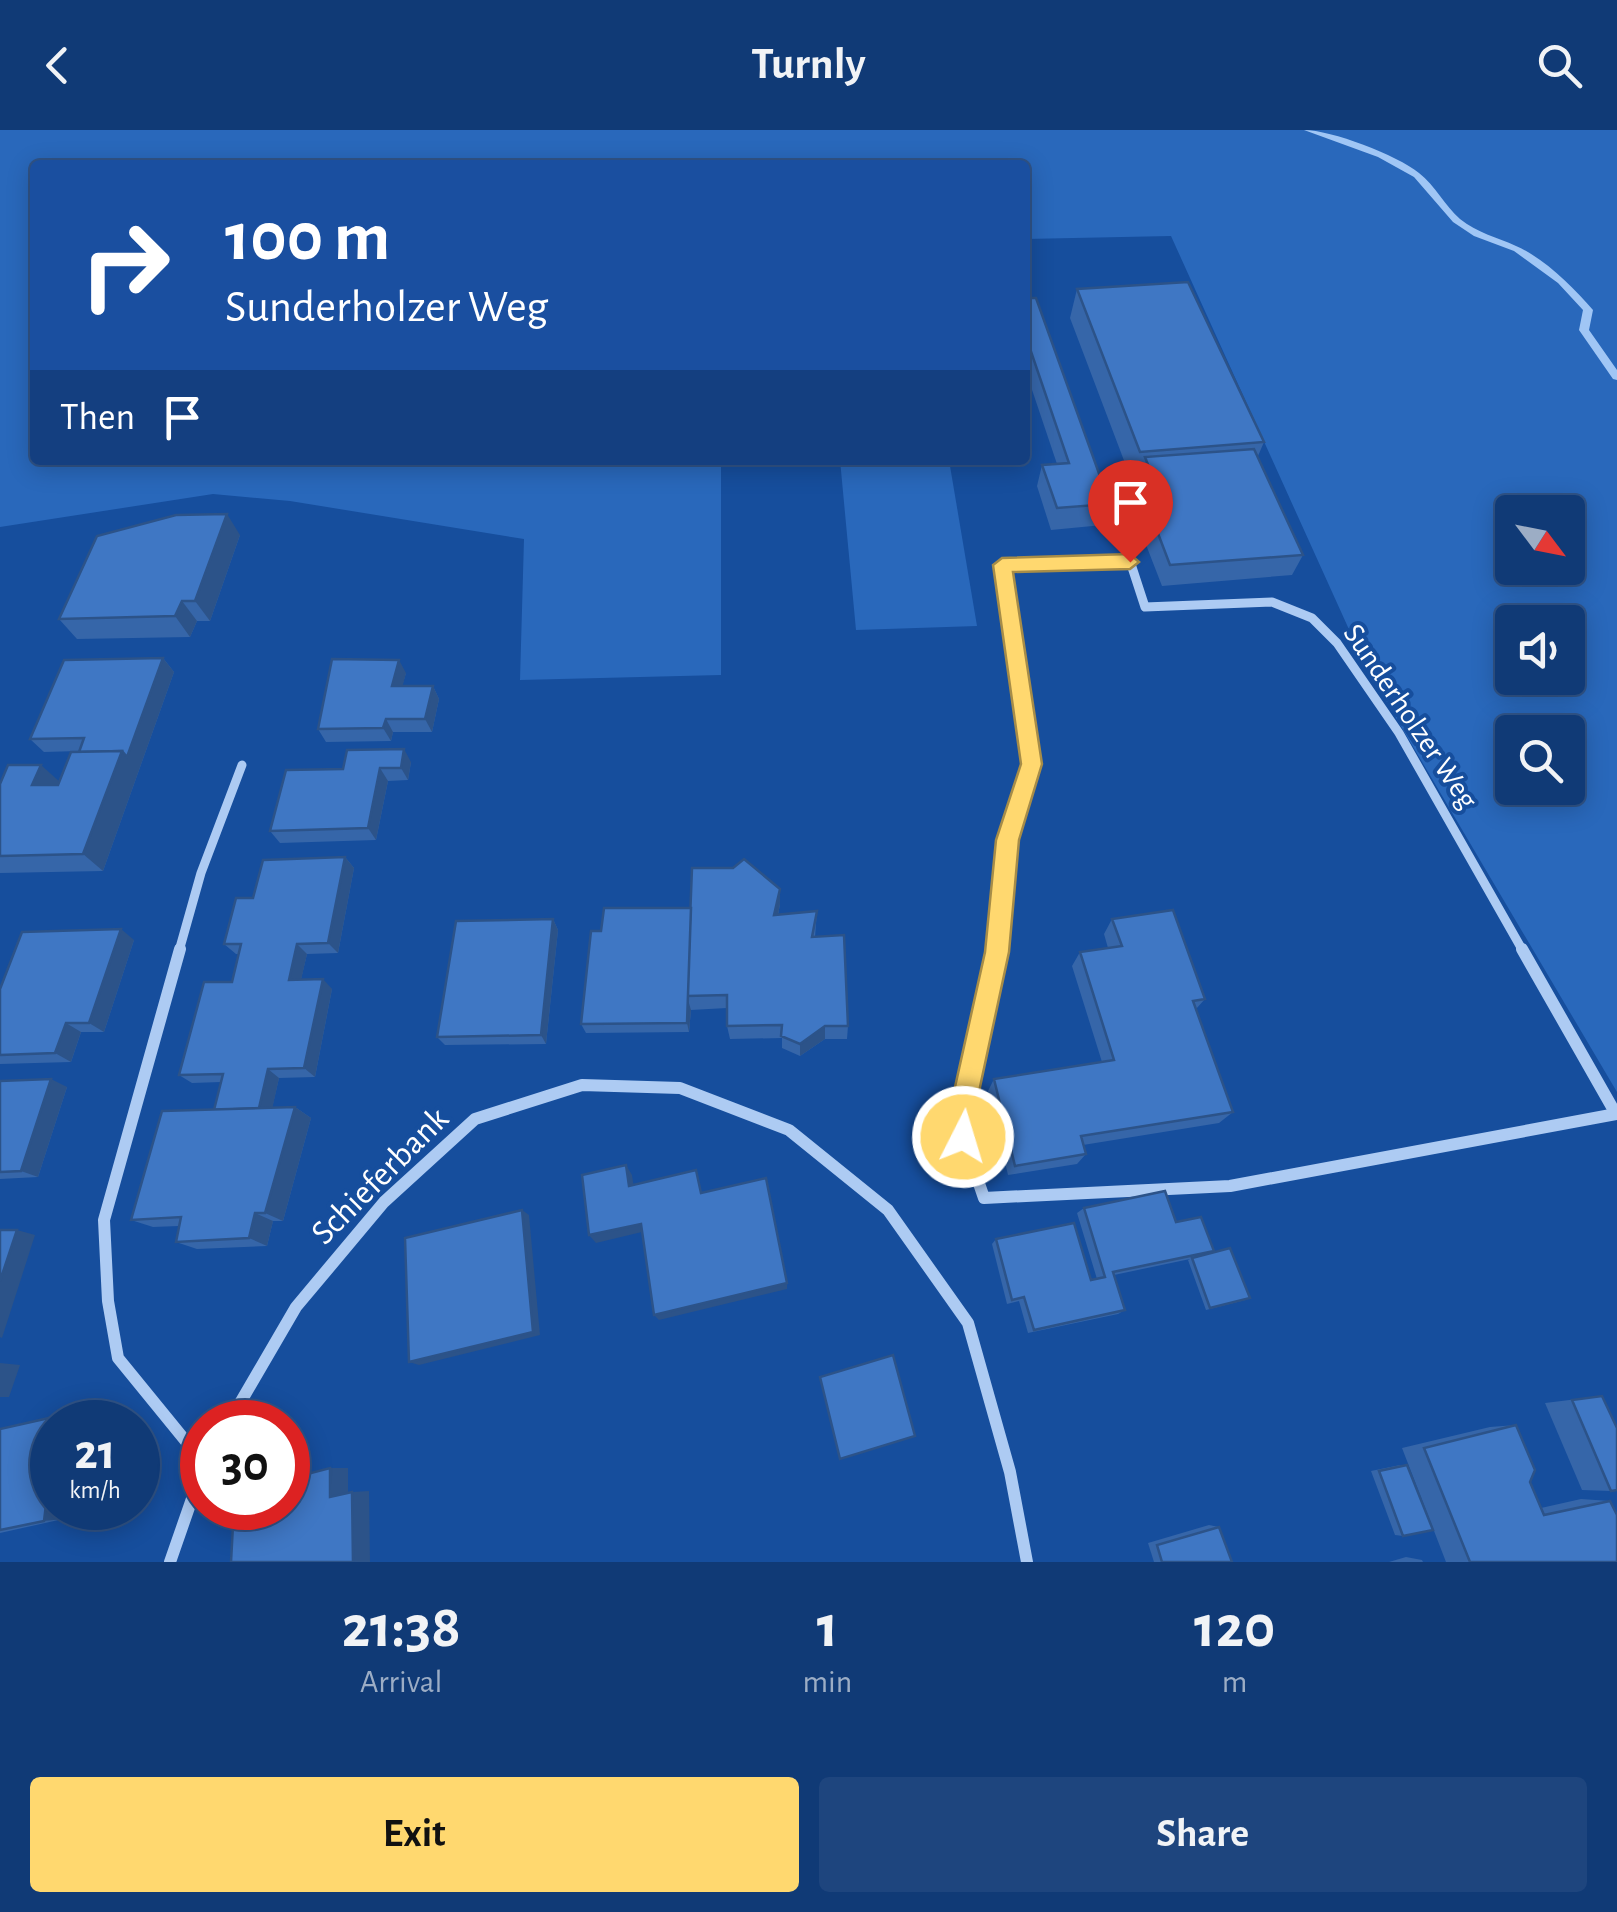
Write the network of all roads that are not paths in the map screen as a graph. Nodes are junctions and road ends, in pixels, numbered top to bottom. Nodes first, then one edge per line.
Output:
1 (242, 765) dead end
2 (1617, 1115) edge
3 (242, 1400) edge
4 (180, 1433) edge
5 (181, 1530) edge
6 (170, 1562) edge
7 (1027, 1562) edge

1 - 4 street
2 - 2 street, Sunderholzer Weg
3 - 7 street, Schieferbank
5 - 6 street

